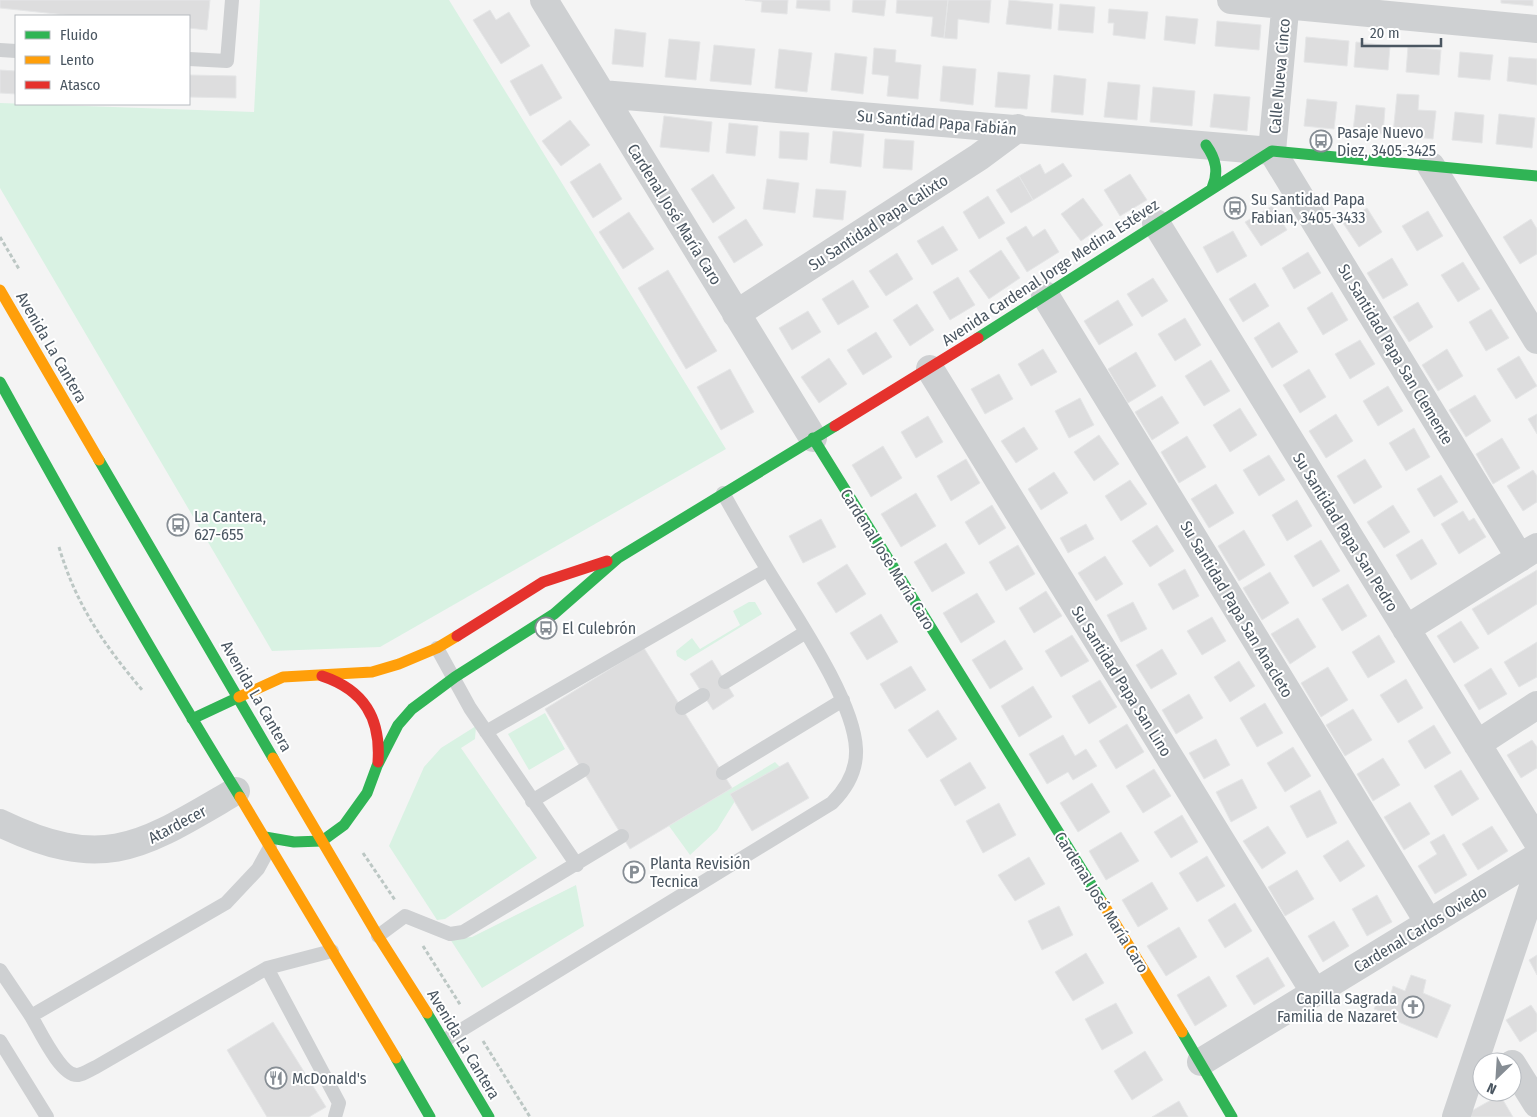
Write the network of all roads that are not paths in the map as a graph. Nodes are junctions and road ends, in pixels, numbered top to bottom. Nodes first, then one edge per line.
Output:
1 (232, 0) edge
2 (544, 0) edge
3 (1231, 0) edge
4 (1286, 3) edge
5 (1423, 9) edge
6 (1537, 29) edge
7 (0, 50) edge
8 (15, 51) edge
9 (190, 59) edge
10 (602, 94) junction
11 (1018, 128) junction
12 (1206, 146) junction
13 (1272, 151) junction
14 (1431, 166) junction
15 (1537, 176) edge
16 (1212, 188) junction
17 (1156, 223) junction
18 (0, 290) edge
19 (1045, 295) junction
20 (736, 314) junction
21 (1537, 340) edge
22 (930, 369) junction
23 (0, 382) edge
24 (813, 438) junction
25 (723, 493) junction
26 (1528, 552) edge
27 (618, 558) junction
28 (767, 570) junction
29 (1406, 629) junction
30 (806, 632) junction
31 (437, 648) junction
32 (314, 674) junction
33 (454, 677) junction
34 (725, 682) dead end
35 (703, 695) dead end
36 (239, 697) junction
37 (843, 700) junction
38 (1537, 705) edge
39 (682, 708) dead end
40 (192, 720) junction
41 (486, 732) junction
42 (1477, 744) junction
43 (377, 766) junction
44 (582, 770) dead end
45 (723, 773) dead end
46 (236, 791) junction
47 (532, 801) junction
48 (0, 823) edge
49 (622, 836) dead end
50 (322, 841) junction
51 (268, 842) junction
52 (1537, 842) edge
53 (1537, 858) edge
54 (577, 865) junction
55 (1537, 875) edge
56 (1429, 923) junction
57 (378, 936) junction
58 (332, 951) junction
59 (267, 968) junction
60 (0, 970) edge
61 (1314, 993) junction
62 (31, 1016) junction
63 (1488, 1024) junction
64 (445, 1040) junction
65 (0, 1042) edge
66 (1505, 1052) edge
67 (1201, 1062) junction
68 (1522, 1080) edge
69 (1537, 1104) edge
70 (47, 1117) edge
71 (335, 1117) edge
72 (430, 1117) edge
73 (489, 1117) edge
74 (1232, 1117) edge
75 (1456, 1117) edge

1 - 9 lane
2 - 10 street, Cardenal José María Caro
3 - 4 street
4 - 5 street
4 - 13 street, Calle Nueva Cinco
5 - 6 street
7 - 8 lane
10 - 11 street, Su Santidad Papa Fabián
10 - 20 street, Cardenal José María Caro
11 - 12 street, Su Santidad Papa Fabián
11 - 20 street, Su Santidad Papa Calixto
12 - 13 street, Su Santidad Papa Fabián
12 - 16 main road
13 - 14 main road
13 - 16 main road, Avenida Cardenal Jorge Medina Estévez
13 - 26 street, Su Santidad Papa San Clemente
14 - 15 main road
14 - 21 street
16 - 17 main road, Avenida Cardenal Jorge Medina Estévez
17 - 19 main road, Avenida Cardenal Jorge Medina Estévez
17 - 29 street, Su Santidad Papa San Pedro
18 - 36 main road, Avenida La Cantera
19 - 22 main road, Avenida Cardenal Jorge Medina Estévez
19 - 56 street, Su Santidad Papa San Anacleto
20 - 24 street, Cardenal José María Caro
22 - 24 main road, Avenida Cardenal Jorge Medina Estévez
22 - 61 street, Su Santidad Papa San Lino
23 - 40 main road
24 - 25 main road, Avenida Cardenal Jorge Medina Estévez
24 - 67 main road, Cardenal José María Caro
25 - 27 main road, Avenida Cardenal Jorge Medina Estévez
25 - 28 lane
26 - 29 street
27 - 31 main road, Avenida Cardenal Jorge Medina Estévez
27 - 33 main road, Avenida Cardenal Jorge Medina Estévez
28 - 30 lane
28 - 41 lane
29 - 42 street, Su Santidad Papa San Pedro
30 - 34 lane
30 - 37 lane
31 - 32 main road, Avenida Cardenal Jorge Medina Estévez
31 - 33 lane
32 - 36 main road, Avenida Cardenal Jorge Medina Estévez
32 - 43 main road
33 - 41 lane
33 - 43 main road, Avenida Cardenal Jorge Medina Estévez
35 - 39 lane
36 - 40 main road, Avenida Cardenal Jorge Medina Estévez
36 - 50 main road, Avenida La Cantera
37 - 45 lane
37 - 64 lane
38 - 42 street
40 - 46 main road
41 - 47 lane
42 - 52 street, Su Santidad Papa San Pedro
43 - 50 main road, Avenida Cardenal Jorge Medina Estévez
44 - 47 lane
46 - 48 street, Atardecer
46 - 51 main road
47 - 54 lane
49 - 54 lane
50 - 51 main road
50 - 57 main road, Avenida La Cantera
51 - 58 main road
51 - 62 lane
53 - 56 street, Cardenal Carlos Oviedo
54 - 57 lane
55 - 63 street
56 - 61 street, Cardenal Carlos Oviedo
57 - 64 main road, Avenida La Cantera
58 - 59 lane
58 - 72 main road
59 - 62 lane
59 - 71 lane
60 - 62 lane
61 - 67 street, Cardenal Carlos Oviedo
63 - 66 street
63 - 75 street
64 - 73 main road, Avenida La Cantera
65 - 70 lane
67 - 74 main road, Cardenal José María Caro
68 - 69 street

